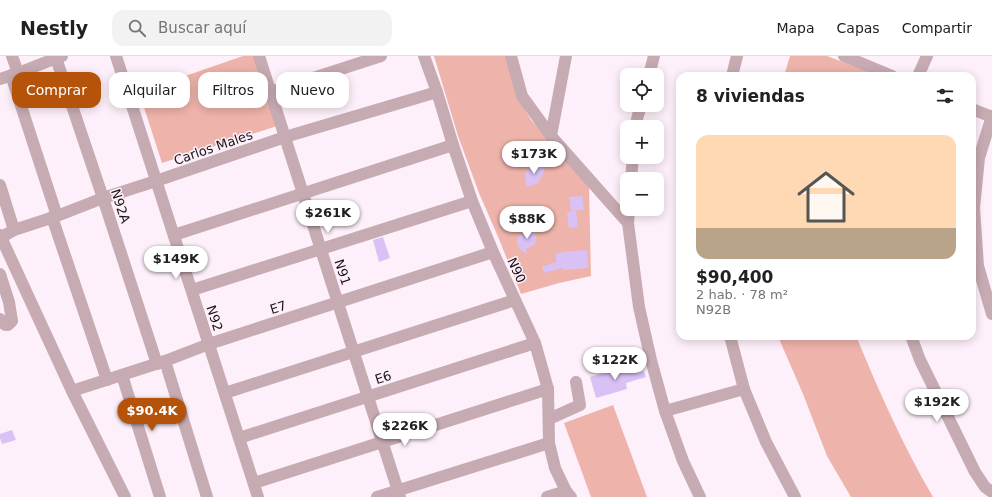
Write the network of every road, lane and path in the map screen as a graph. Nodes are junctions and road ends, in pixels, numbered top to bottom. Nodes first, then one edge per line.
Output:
1 (12, 56) edge
2 (116, 56) edge
3 (259, 56) edge
4 (381, 56) edge
5 (424, 56) edge
6 (512, 56) edge
7 (566, 56) edge
8 (654, 56) edge
9 (737, 56) edge
10 (844, 56) edge
11 (927, 56) edge
12 (58, 57) edge
13 (651, 68) edge
14 (733, 72) edge
15 (882, 72) edge
16 (920, 72) edge
17 (10, 76) edge
18 (270, 92) junction
19 (437, 92) junction
20 (976, 111) edge
21 (992, 117) edge
22 (551, 136) junction
23 (284, 137) junction
24 (453, 145) junction
25 (156, 181) junction
26 (0, 185) edge
27 (976, 188) edge
28 (303, 193) junction
29 (103, 198) junction
30 (472, 201) junction
31 (628, 216) edge
32 (55, 217) junction
33 (628, 223) junction
34 (14, 230) junction
35 (174, 235) junction
36 (0, 237) edge
37 (976, 237) edge
38 (321, 249) junction
39 (493, 252) junction
40 (0, 274) edge
41 (192, 290) junction
42 (515, 300) junction
43 (338, 303) junction
44 (992, 314) edge
45 (0, 319) edge
46 (731, 340) edge
47 (912, 340) edge
48 (535, 343) junction
49 (209, 344) junction
50 (354, 352) junction
51 (161, 362) junction
52 (122, 375) junction
53 (107, 380) junction
54 (576, 382) dead end
55 (548, 389) junction
56 (744, 389) junction
57 (72, 391) junction
58 (225, 393) junction
59 (369, 396) junction
60 (665, 411) junction
61 (549, 419) junction
62 (239, 438) junction
63 (383, 442) junction
64 (549, 443) junction
65 (254, 483) junction
66 (992, 492) edge
67 (399, 494) edge
68 (568, 494) edge
69 (125, 497) edge
70 (160, 497) edge
71 (207, 497) edge
72 (258, 497) edge
73 (377, 497) edge
74 (547, 497) edge
75 (700, 497) edge
76 (795, 497) edge

1 - 17 street
2 - 25 street, N92
3 - 18 street, N91
4 - 18 street
5 - 19 street, N90
6 - 22 street
7 - 22 street
8 - 13 street
9 - 14 street
10 - 15 street
11 - 16 street
12 - 17 street
12 - 29 street, N92A
17 - 32 street
18 - 23 street, N91
19 - 23 street, Carlos Males
19 - 24 street, N90
20 - 21 street
21 - 27 street
22 - 33 street
23 - 25 street, Carlos Males
23 - 28 street, N91
24 - 28 street
24 - 30 street, N90
25 - 29 street, Carlos Males
25 - 35 street, N92
26 - 34 street
28 - 35 street
28 - 38 street, N91
29 - 32 street, Carlos Males
29 - 51 street, N92A
30 - 38 street
30 - 39 street, N90
31 - 33 street
32 - 34 street, Carlos Males
32 - 53 street
33 - 60 street
34 - 36 street, Carlos Males
35 - 41 street, N92
36 - 57 street
37 - 44 street
38 - 41 street
38 - 43 street, N91
39 - 42 street, N90
39 - 43 street, E7
40 - 45 street
41 - 49 street, N92
42 - 48 street, N90
42 - 50 street
43 - 49 street, E7
43 - 50 street, N91
46 - 56 street
47 - 66 street
48 - 55 street, N90
48 - 59 street, E6
49 - 51 street, E7
49 - 58 street, N92
50 - 58 street
50 - 59 street, N91
51 - 52 street, E7
51 - 71 street, N92A
52 - 53 street, E7
52 - 70 street
53 - 57 street, E7
54 - 61 street
55 - 61 street, N90
55 - 63 street
56 - 60 street
56 - 76 street
57 - 69 street
58 - 62 street, N92
59 - 62 street, E6
59 - 63 street, N91
60 - 75 street
61 - 64 street, N90
62 - 65 street, N92
63 - 65 street
63 - 67 street, N91
64 - 67 street
64 - 68 street, N90
65 - 72 street, N92
67 - 73 street
68 - 74 street

